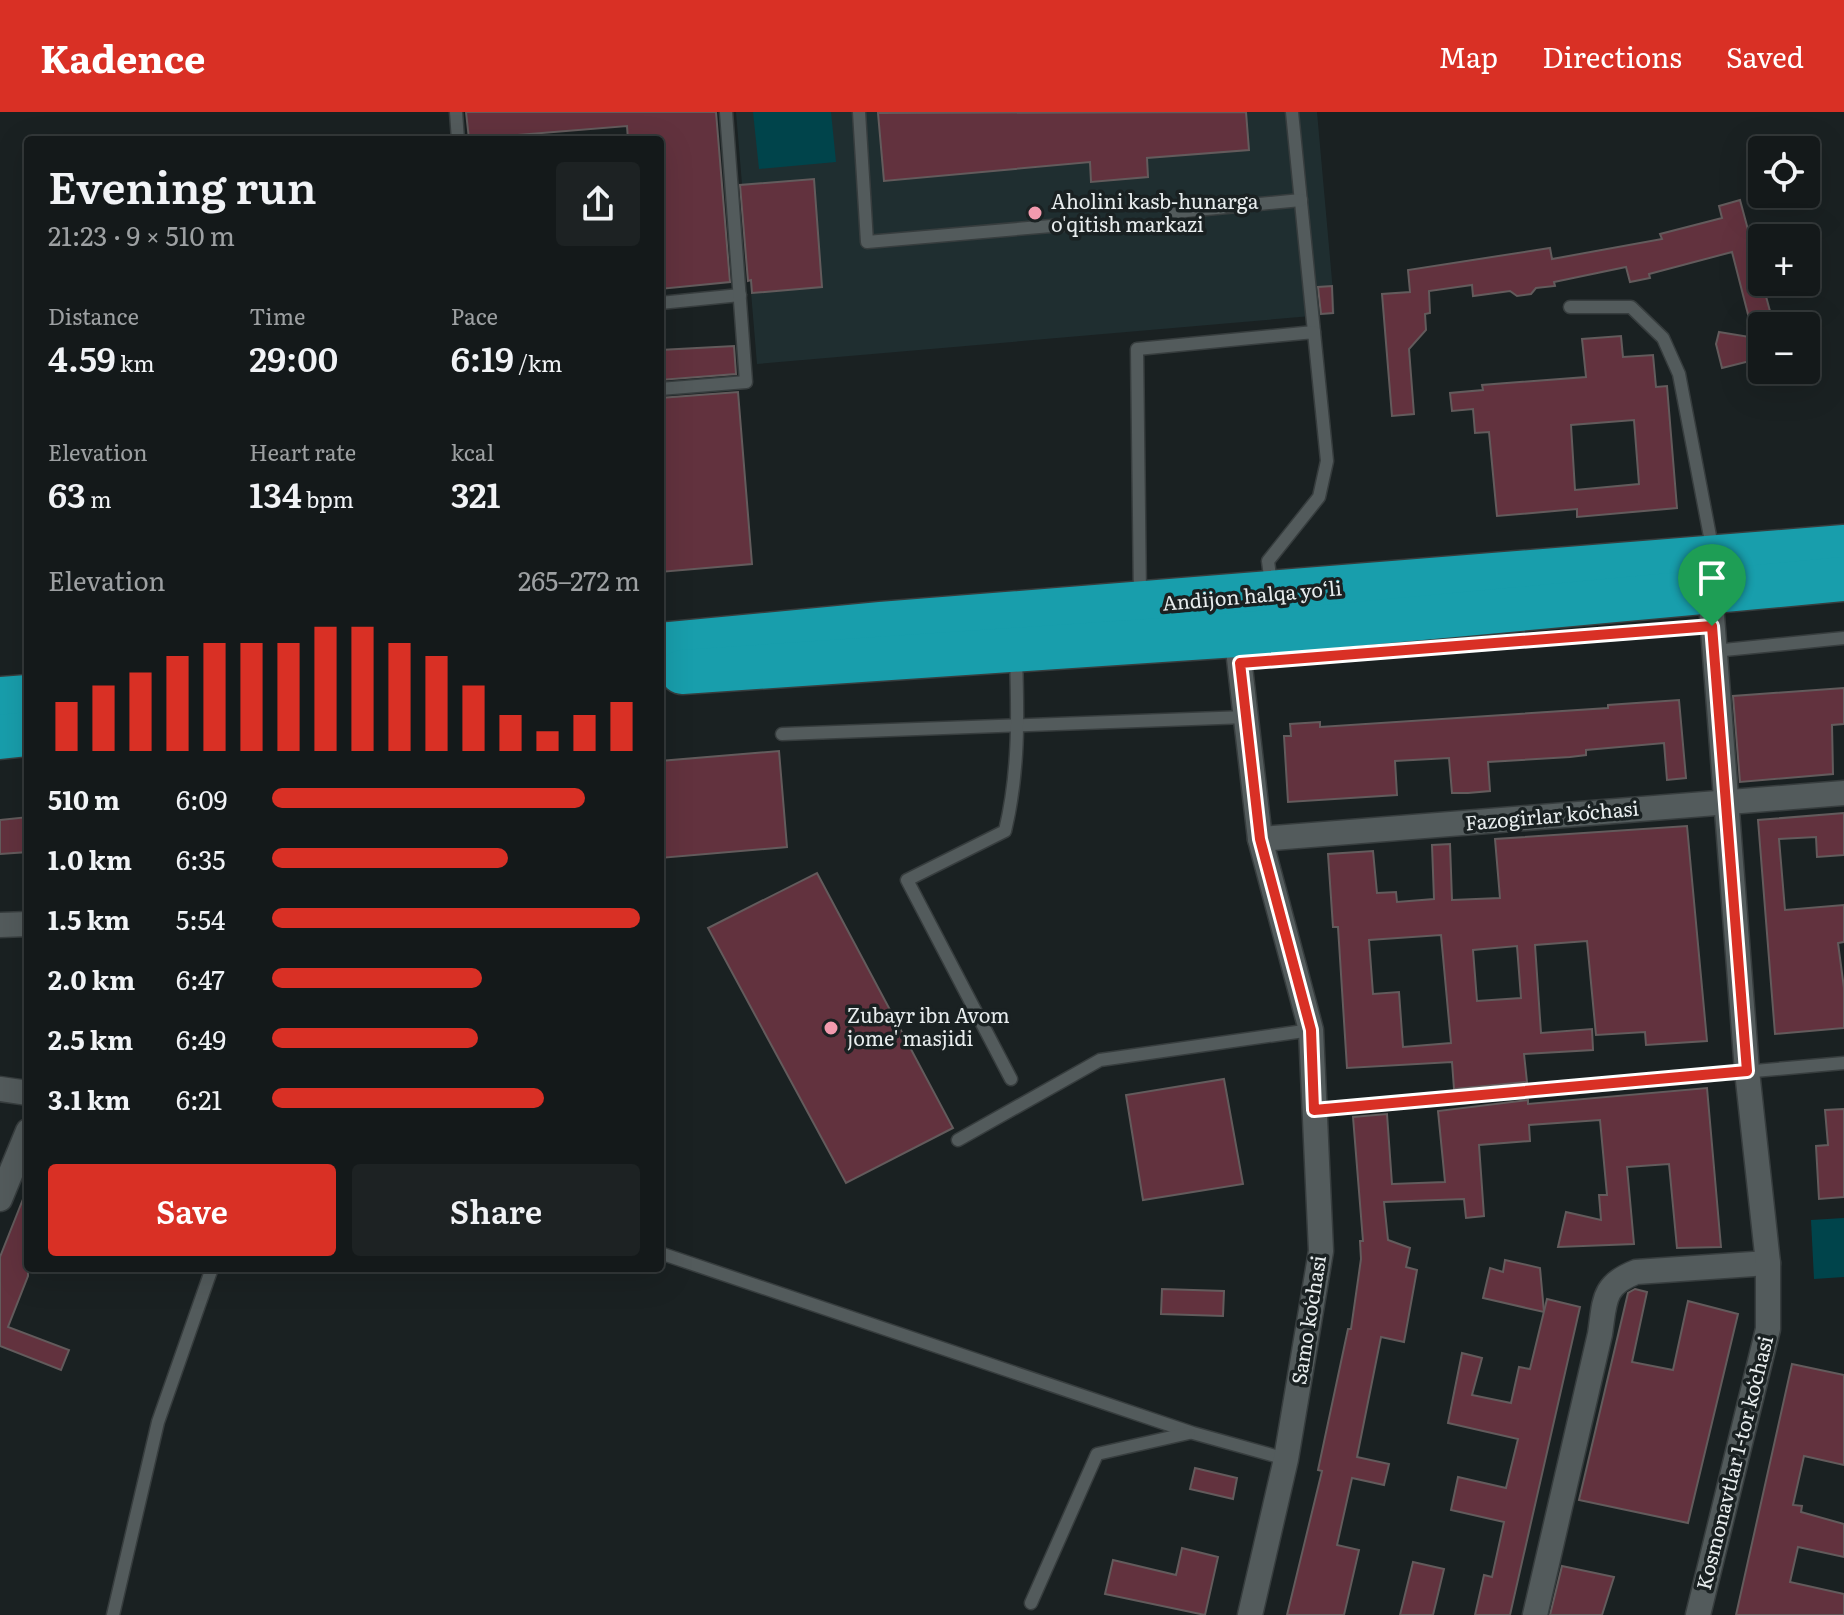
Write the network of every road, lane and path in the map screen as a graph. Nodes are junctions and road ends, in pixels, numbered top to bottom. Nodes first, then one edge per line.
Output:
1 (456, 112) edge
2 (726, 112) edge
3 (859, 112) edge
4 (1292, 112) edge
5 (458, 136) edge
6 (1301, 200) junction
7 (1175, 212) dead end
8 (1063, 225) dead end
9 (740, 295) junction
10 (664, 303) edge
11 (1570, 307) dead end
12 (1314, 332) junction
13 (664, 389) edge
14 (1844, 547) edge
15 (1844, 579) edge
16 (1712, 592) junction
17 (1140, 605) junction
18 (1245, 622) junction
19 (1844, 638) edge
20 (664, 645) edge
21 (1016, 650) junction
22 (1714, 651) junction
23 (664, 674) edge
24 (24, 697) edge
25 (0, 699) edge
26 (1246, 717) junction
27 (1019, 726) junction
28 (24, 734) edge
29 (782, 734) dead end
30 (0, 737) edge
31 (1844, 793) edge
32 (1724, 802) junction
33 (1260, 839) junction
34 (24, 924) edge
35 (0, 925) edge
36 (1311, 1030) junction
37 (1844, 1063) edge
38 (1747, 1071) junction
39 (1011, 1079) dead end
40 (0, 1089) edge
41 (24, 1092) edge
42 (1314, 1110) junction
43 (958, 1140) dead end
44 (24, 1141) edge
45 (0, 1199) edge
46 (664, 1254) edge
47 (1768, 1263) junction
48 (211, 1272) edge
49 (1193, 1433) junction
50 (1286, 1459) junction
51 (1031, 1603) dead end
52 (113, 1615) edge
53 (1250, 1615) edge
54 (1535, 1615) edge
55 (1698, 1615) edge

1 - 5 lane
2 - 9 lane
3 - 8 lane
4 - 6 lane
6 - 7 lane
6 - 12 lane
9 - 10 lane
9 - 13 lane
11 - 16 lane
12 - 17 lane
12 - 18 lane
14 - 16 highway, Andijon halqa yo‘li
15 - 16 highway, Andijon halqa yo‘li
16 - 18 highway, Andijon halqa yo‘li
16 - 18 lane
16 - 22 street, Kosmonavtlar 1-tor koʻchasi
17 - 18 highway, Andijon halqa yo‘li
17 - 20 highway, Andijon halqa yo‘li
18 - 21 highway, Andijon halqa yo‘li
18 - 26 street, Samo koʻchasi
19 - 22 lane
21 - 23 highway, Andijon halqa yo‘li
21 - 27 lane
22 - 32 street, Kosmonavtlar 1-tor koʻchasi
24 - 25 highway
26 - 27 lane
26 - 33 street, Samo koʻchasi
27 - 29 lane
27 - 39 lane
28 - 30 highway
31 - 32 street, Fazogirlar koʻchasi
32 - 33 street, Fazogirlar koʻchasi
32 - 38 street, Kosmonavtlar 1-tor koʻchasi
33 - 36 street, Samo koʻchasi
34 - 35 street
36 - 42 street, Samo koʻchasi
36 - 43 lane
37 - 38 lane
38 - 42 lane
38 - 47 street, Kosmonavtlar 1-tor koʻchasi
40 - 41 street
42 - 50 street, Samo koʻchasi
44 - 45 street
46 - 49 lane
47 - 54 street
47 - 55 street, Kosmonavtlar 1-tor koʻchasi
48 - 52 lane
49 - 50 lane
49 - 51 lane
50 - 53 street, Samo koʻchasi

